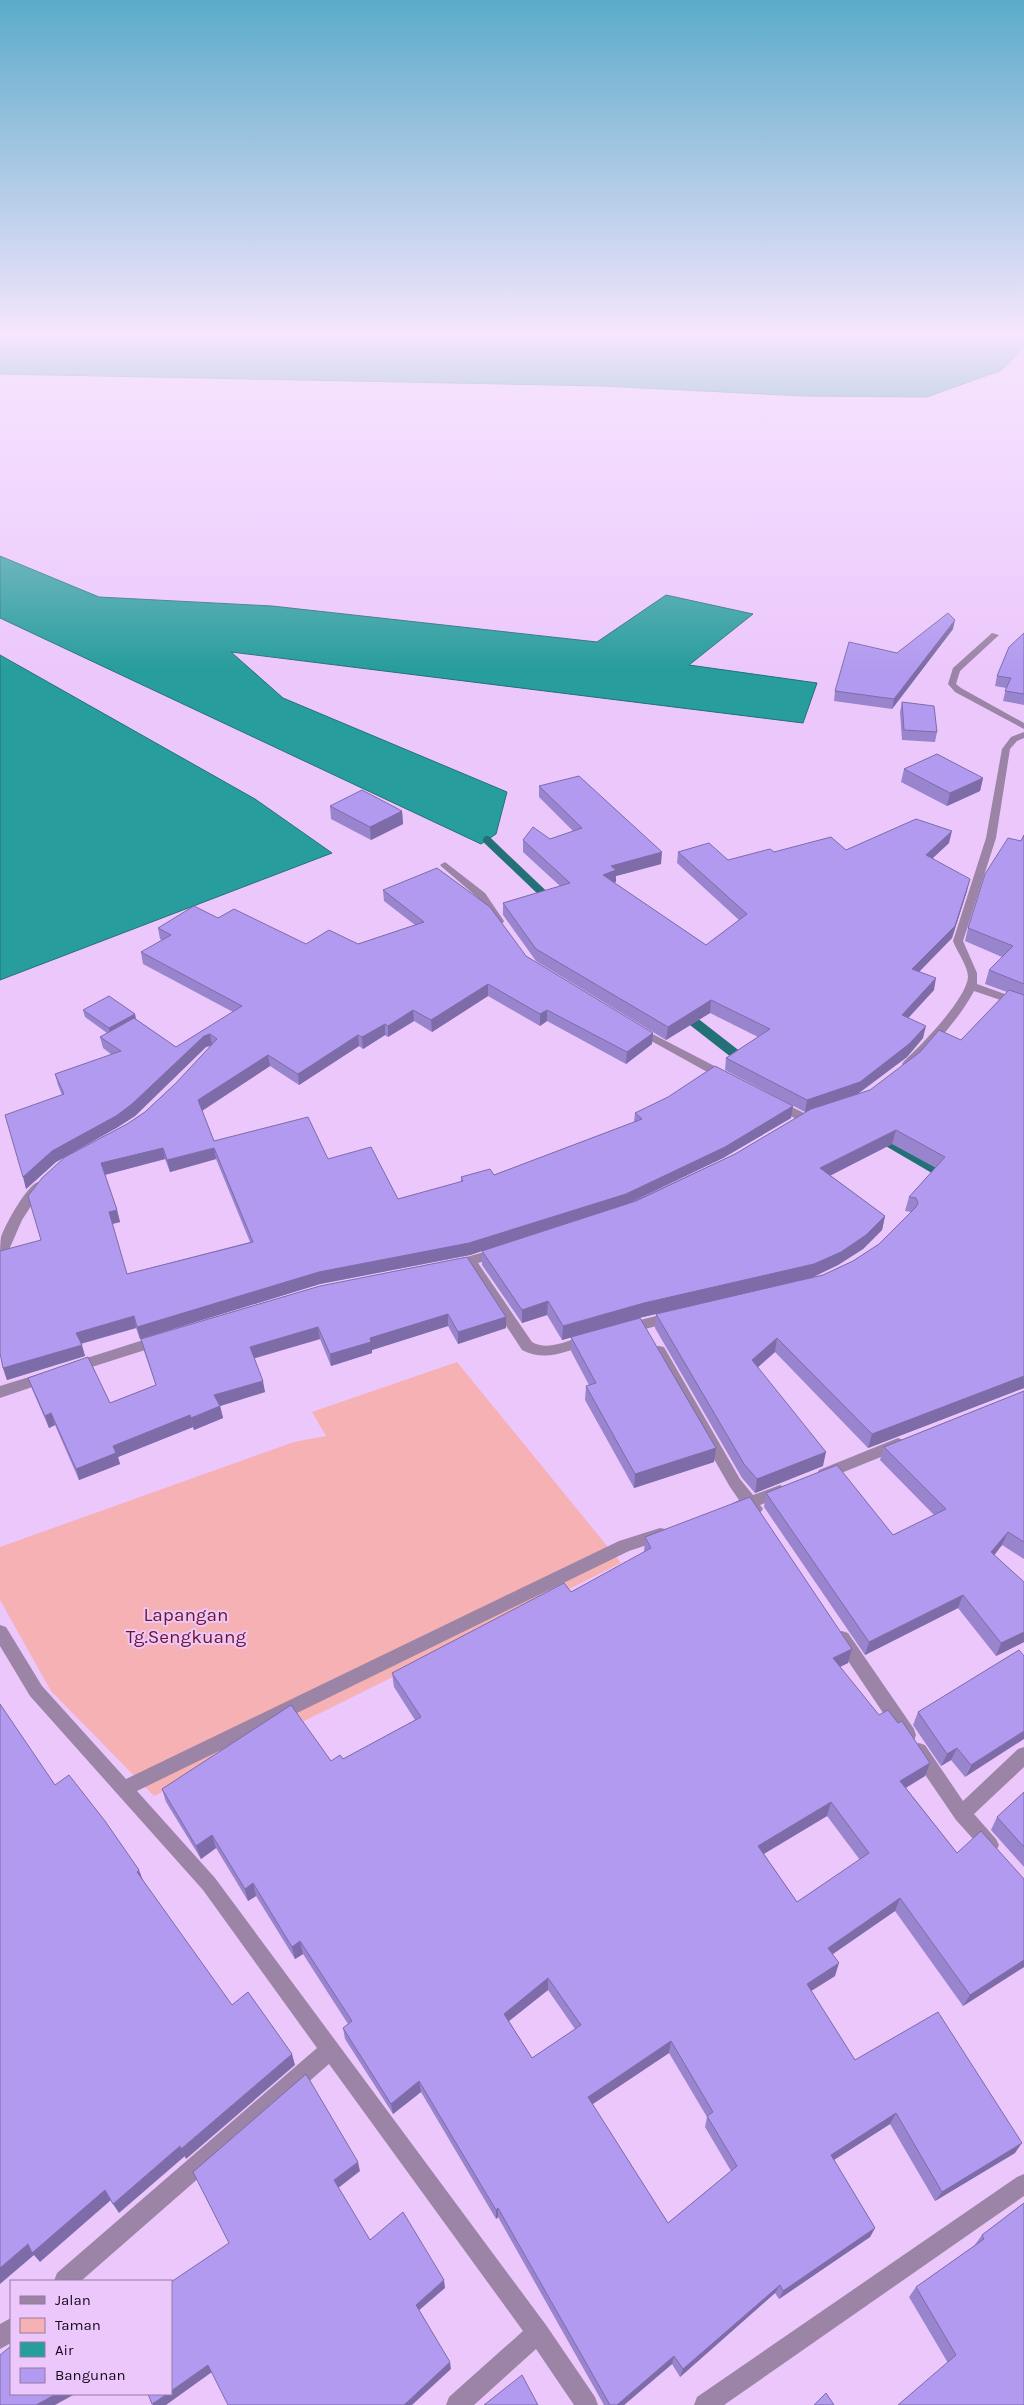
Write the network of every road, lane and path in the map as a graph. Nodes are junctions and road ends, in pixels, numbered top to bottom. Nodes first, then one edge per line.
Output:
1 (995, 634) dead end
2 (1024, 726) edge
3 (1024, 735) edge
4 (446, 865) dead end
5 (509, 933) edge
6 (971, 986) junction
7 (1024, 1005) edge
8 (632, 1026) edge
9 (898, 1072) edge
10 (735, 1082) edge
11 (770, 1100) edge
12 (820, 1112) edge
13 (804, 1118) junction
14 (787, 1128) edge
15 (46, 1177) edge
16 (509, 1250) edge
17 (0, 1256) edge
18 (471, 1262) junction
19 (443, 1268) edge
20 (681, 1315) edge
21 (643, 1324) junction
22 (616, 1331) edge
23 (171, 1336) edge
24 (597, 1336) edge
25 (0, 1392) edge
26 (915, 1438) edge
27 (814, 1477) edge
28 (796, 1485) edge
29 (751, 1503) junction
30 (724, 1512) edge
31 (762, 1519) edge
32 (678, 1527) edge
33 (834, 1626) edge
34 (0, 1632) edge
35 (1024, 1756) edge
36 (123, 1789) junction
37 (962, 1814) junction
38 (999, 1856) edge
39 (330, 2050) junction
40 (1024, 2184) edge
41 (66, 2280) edge
42 (10, 2329) edge
43 (538, 2333) junction
44 (0, 2338) edge
45 (457, 2405) edge
46 (587, 2405) edge
47 (705, 2405) edge

1 - 2 street
3 - 6 street
4 - 5 street
6 - 7 street
6 - 9 street
8 - 10 street
11 - 13 street
12 - 13 street
13 - 14 street
15 - 17 street
16 - 18 street
18 - 19 street
18 - 24 street
20 - 21 street
21 - 22 street
21 - 29 street
23 - 25 street
26 - 27 street
28 - 29 street
29 - 30 street
29 - 31 street
32 - 36 street
33 - 37 street
34 - 36 street
35 - 37 street
36 - 39 street
37 - 38 street
39 - 41 street
39 - 43 street
40 - 47 street
42 - 44 street
43 - 45 street
43 - 46 street

